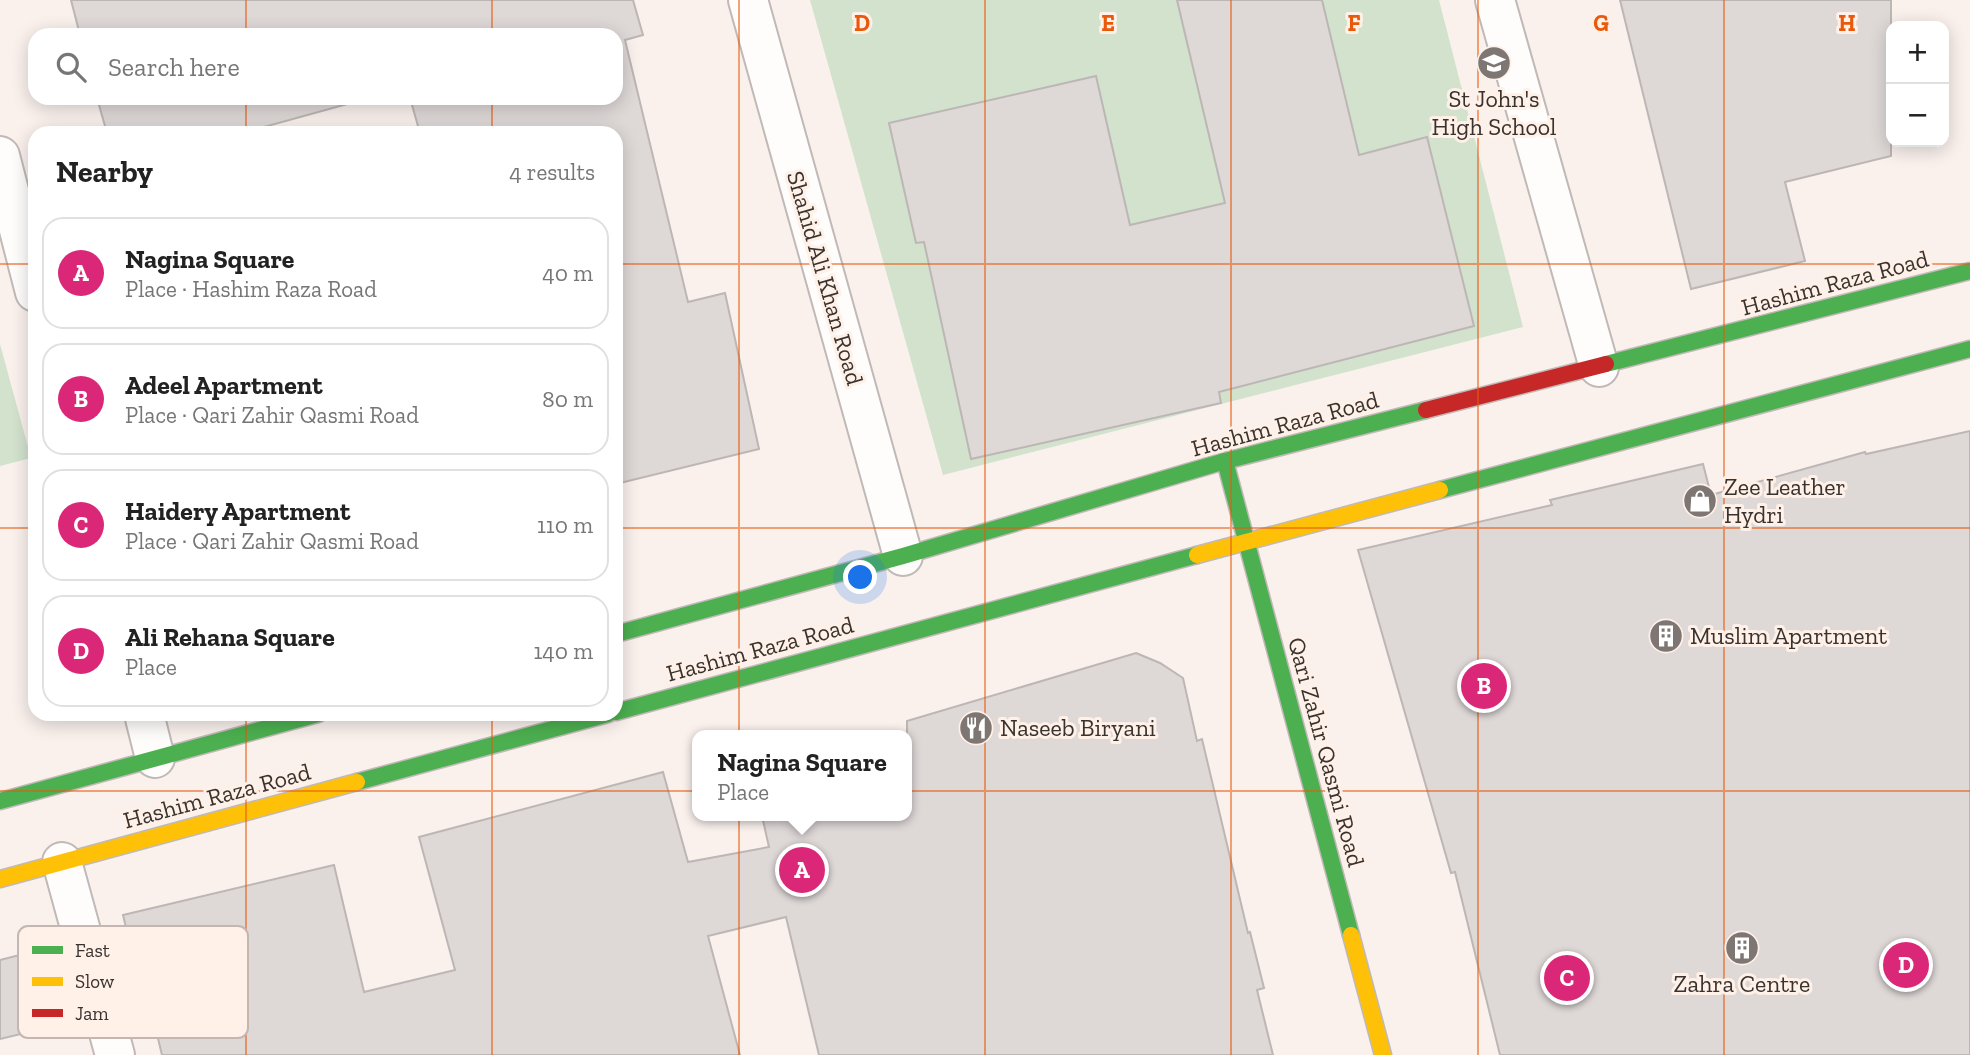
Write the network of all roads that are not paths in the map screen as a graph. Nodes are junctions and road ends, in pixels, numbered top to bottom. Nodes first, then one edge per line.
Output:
1 (748, 0) edge
2 (1496, 0) edge
3 (0, 156) edge
4 (28, 265) edge
5 (1970, 271) edge
6 (1970, 349) edge
7 (1599, 368) junction
8 (1225, 461) junction
9 (1247, 541) junction
10 (903, 556) junction
11 (623, 632) edge
12 (623, 710) edge
13 (146, 721) edge
14 (292, 721) edge
15 (582, 721) edge
16 (155, 758) junction
17 (0, 802) edge
18 (62, 862) junction
19 (0, 879) edge
20 (80, 926) edge
21 (111, 1038) edge
22 (116, 1055) edge
23 (1383, 1055) edge

1 - 10 street, Shahid Ali Khan Road
2 - 7 street
3 - 4 street
5 - 7 street, Hashim Raza Road
6 - 9 street, Hashim Raza Road
7 - 8 street, Hashim Raza Road
8 - 9 street, Qari Zahir Qasmi Road
8 - 10 street, Hashim Raza Road
9 - 12 street, Hashim Raza Road
9 - 23 street, Qari Zahir Qasmi Road
10 - 11 street, Hashim Raza Road
13 - 16 street
14 - 16 street
15 - 18 street, Hashim Raza Road
16 - 17 street
18 - 19 street, Hashim Raza Road
18 - 20 street
21 - 22 street

